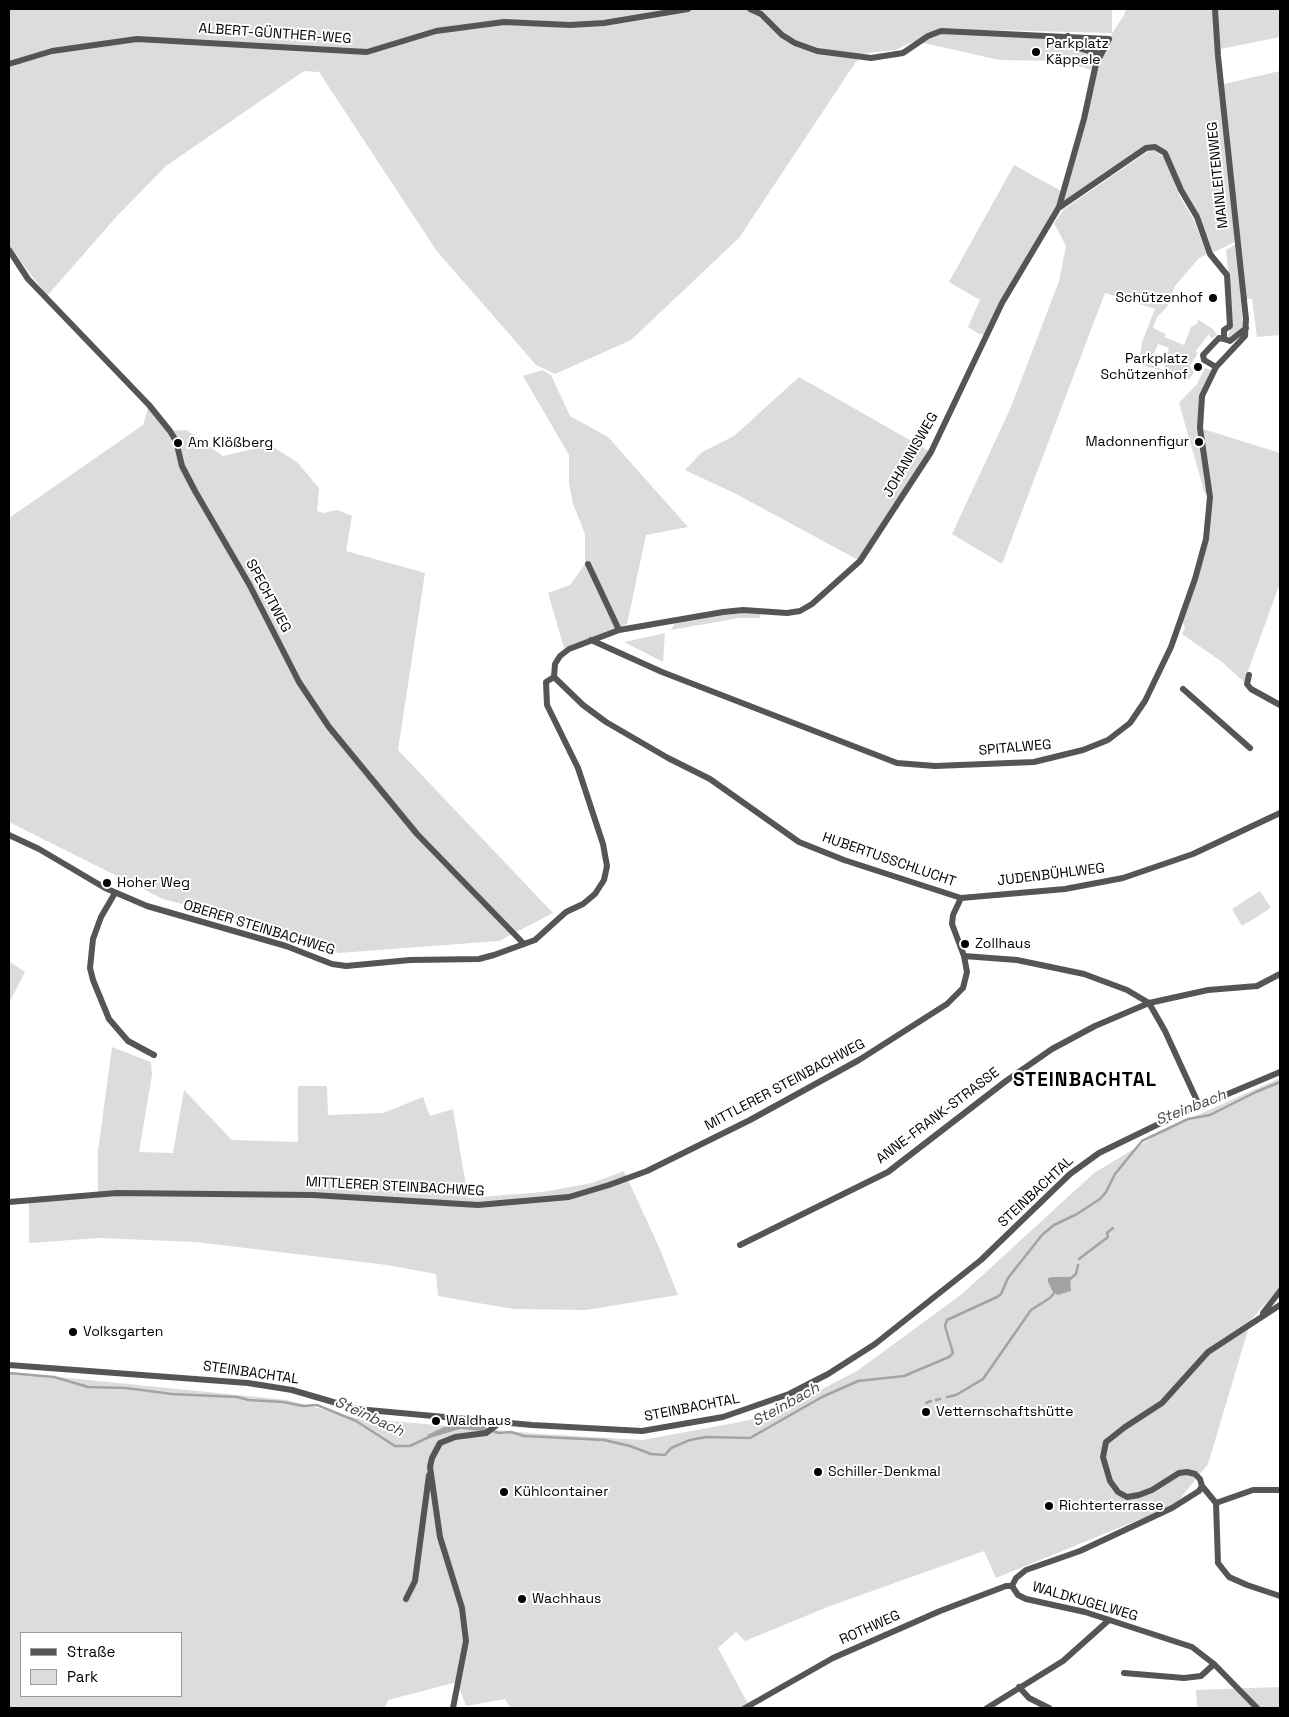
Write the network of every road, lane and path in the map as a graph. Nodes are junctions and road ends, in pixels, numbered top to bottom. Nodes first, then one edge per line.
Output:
1 (688, 9) edge
2 (750, 9) edge
3 (1216, 9) edge
4 (1068, 36) junction
5 (1100, 54) junction
6 (9, 64) edge
7 (1059, 207) junction
8 (9, 250) edge
9 (1246, 328) junction
10 (1224, 339) junction
11 (1244, 339) joint
12 (1216, 367) junction
13 (588, 564) dead end
14 (619, 630) junction
15 (591, 640) junction
16 (1249, 675) dead end
17 (554, 677) junction
18 (1183, 689) dead end
19 (1280, 705) edge
20 (1250, 748) dead end
21 (1280, 813) edge
22 (9, 835) edge
23 (115, 893) junction
24 (960, 899) junction
25 (524, 944) junction
26 (964, 956) junction
27 (1280, 974) edge
28 (1149, 1003) junction
29 (154, 1056) dead end
30 (1280, 1072) edge
31 (1199, 1105) junction
32 (9, 1202) edge
33 (740, 1245) dead end
34 (1280, 1291) edge
35 (1280, 1305) edge
36 (1260, 1318) junction
37 (9, 1364) edge
38 (502, 1421) junction
39 (430, 1466) junction
40 (1202, 1486) junction
41 (1280, 1490) edge
42 (1216, 1504) junction
43 (1012, 1586) junction
44 (1280, 1596) edge
45 (406, 1599) dead end
46 (1109, 1620) junction
47 (1214, 1664) junction
48 (1124, 1673) dead end
49 (1019, 1687) junction
50 (453, 1708) edge
51 (745, 1708) edge
52 (987, 1708) edge
53 (1049, 1708) edge
54 (1257, 1708) edge

1 - 6 street, ALBERT-GÜNTHER-WEG
2 - 4 street
3 - 9 street, MAINLEITENWEG
4 - 5 street
4 - 5 street, JOHANNISWEG
5 - 7 street, JOHANNISWEG
7 - 10 street
7 - 14 street, JOHANNISWEG
8 - 25 street, SPECHTWEG
9 - 10 street
9 - 11 street, MAINLEITENWEG
10 - 12 street
11 - 12 street, SPITALWEG
12 - 15 street, SPITALWEG
13 - 14 street
14 - 15 street, JOHANNISWEG
15 - 17 street, JOHANNISWEG
16 - 19 street
17 - 24 street, HUBERTUSSCHLUCHT
17 - 25 street, OBERER STEINBACHWEG
18 - 20 street
21 - 24 street, JUDENBÜHLWEG
22 - 23 street, OBERER STEINBACHWEG
23 - 25 street, OBERER STEINBACHWEG
23 - 29 street
24 - 26 street, HUBERTUSSCHLUCHT
26 - 28 street
26 - 32 street, MITTLERER STEINBACHWEG
27 - 28 street, ANNE-FRANK-STRASSE
28 - 31 street
28 - 33 street, ANNE-FRANK-STRASSE
30 - 31 street, STEINBACHTAL
31 - 38 street, STEINBACHTAL
34 - 36 street
35 - 36 street
36 - 40 street
37 - 38 street, STEINBACHTAL
38 - 39 street
39 - 45 street
39 - 50 street
40 - 42 street
40 - 43 street, WALDKUGELWEG
41 - 42 street
42 - 44 street
43 - 46 street, WALDKUGELWEG
43 - 51 street, ROTHWEG
46 - 47 street, WALDKUGELWEG
46 - 49 street
47 - 48 street
47 - 54 street, WALDKUGELWEG
49 - 52 street
49 - 53 street

